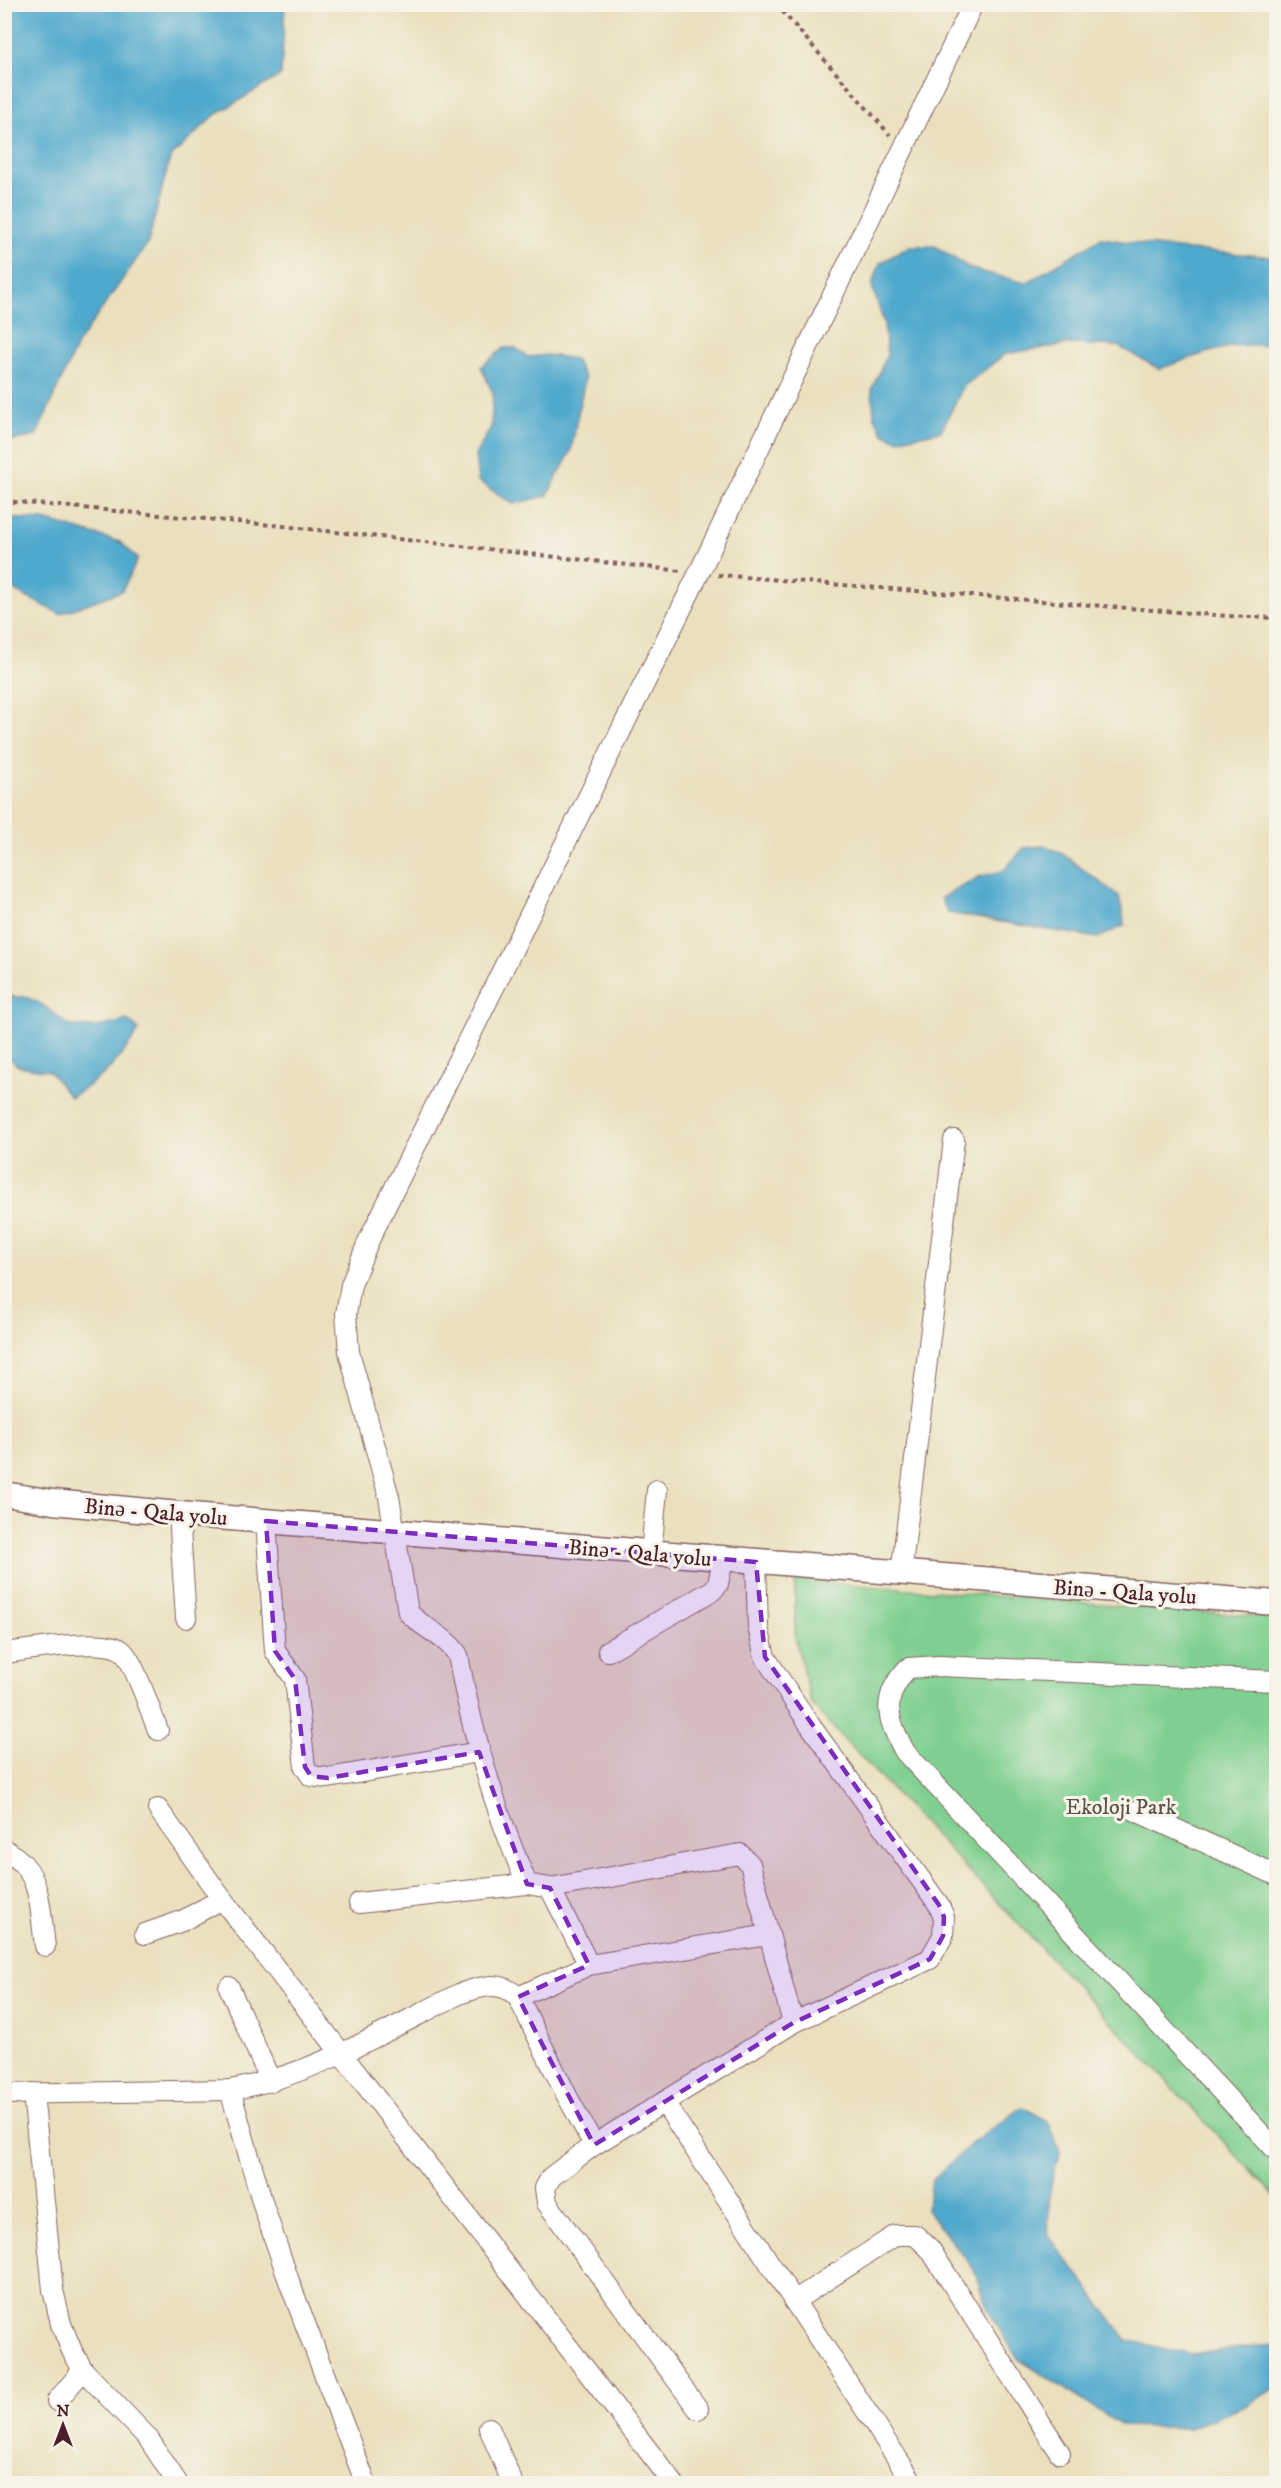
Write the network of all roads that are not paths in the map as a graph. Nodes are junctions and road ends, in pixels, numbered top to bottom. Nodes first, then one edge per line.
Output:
1 (973, 4) edge
2 (954, 1140) dead end
3 (657, 1490) dead end
4 (4, 1494) edge
5 (179, 1514) junction
6 (266, 1521) junction
7 (395, 1531) junction
8 (651, 1553) junction
9 (723, 1559) junction
10 (756, 1562) junction
11 (901, 1574) junction
12 (1276, 1603) edge
13 (186, 1618) dead end
14 (608, 1651) dead end
15 (4, 1653) edge
16 (1276, 1681) edge
17 (158, 1730) dead end
18 (479, 1752) junction
19 (158, 1809) dead end
20 (1136, 1811) dead end
21 (4, 1849) edge
22 (1276, 1875) edge
23 (527, 1884) junction
24 (550, 1888) junction
25 (222, 1899) junction
26 (359, 1903) dead end
27 (145, 1934) dead end
28 (768, 1935) junction
29 (45, 1946) dead end
30 (589, 1965) junction
31 (229, 1987) dead end
32 (518, 1997) junction
33 (793, 2023) junction
34 (340, 2053) junction
35 (271, 2082) junction
36 (230, 2090) junction
37 (33, 2093) junction
38 (4, 2094) edge
39 (664, 2102) junction
40 (594, 2145) junction
41 (1276, 2150) edge
42 (794, 2301) junction
43 (83, 2370) junction
44 (57, 2401) dead end
45 (698, 2409) dead end
46 (489, 2428) dead end
47 (1060, 2453) dead end
48 (178, 2484) edge
49 (366, 2484) edge
50 (513, 2484) edge
51 (674, 2484) edge
52 (914, 2484) edge

1 - 7 street
2 - 11 street
3 - 8 street
4 - 5 main road, Binə - Qala yolu
5 - 6 main road, Binə - Qala yolu
5 - 13 street
6 - 7 main road, Binə - Qala yolu
6 - 18 street
7 - 8 main road, Binə - Qala yolu
7 - 18 street
8 - 9 main road, Binə - Qala yolu
9 - 10 main road, Binə - Qala yolu
9 - 14 street
10 - 11 main road, Binə - Qala yolu
10 - 33 street
11 - 12 main road, Binə - Qala yolu
15 - 17 street
16 - 41 street
18 - 23 street
19 - 25 street
20 - 22 street
21 - 29 street
23 - 24 street
23 - 26 street
24 - 28 street
24 - 30 street
25 - 27 street
25 - 34 street
28 - 30 street
28 - 33 street
30 - 32 street
31 - 35 street
32 - 34 street
32 - 40 street
33 - 39 street
34 - 35 street
34 - 51 street
35 - 36 street
36 - 37 street
36 - 49 street
37 - 38 street
37 - 43 street
39 - 40 street
39 - 42 street
40 - 45 street
42 - 47 street
42 - 52 street
43 - 44 street
43 - 48 street
46 - 50 street

